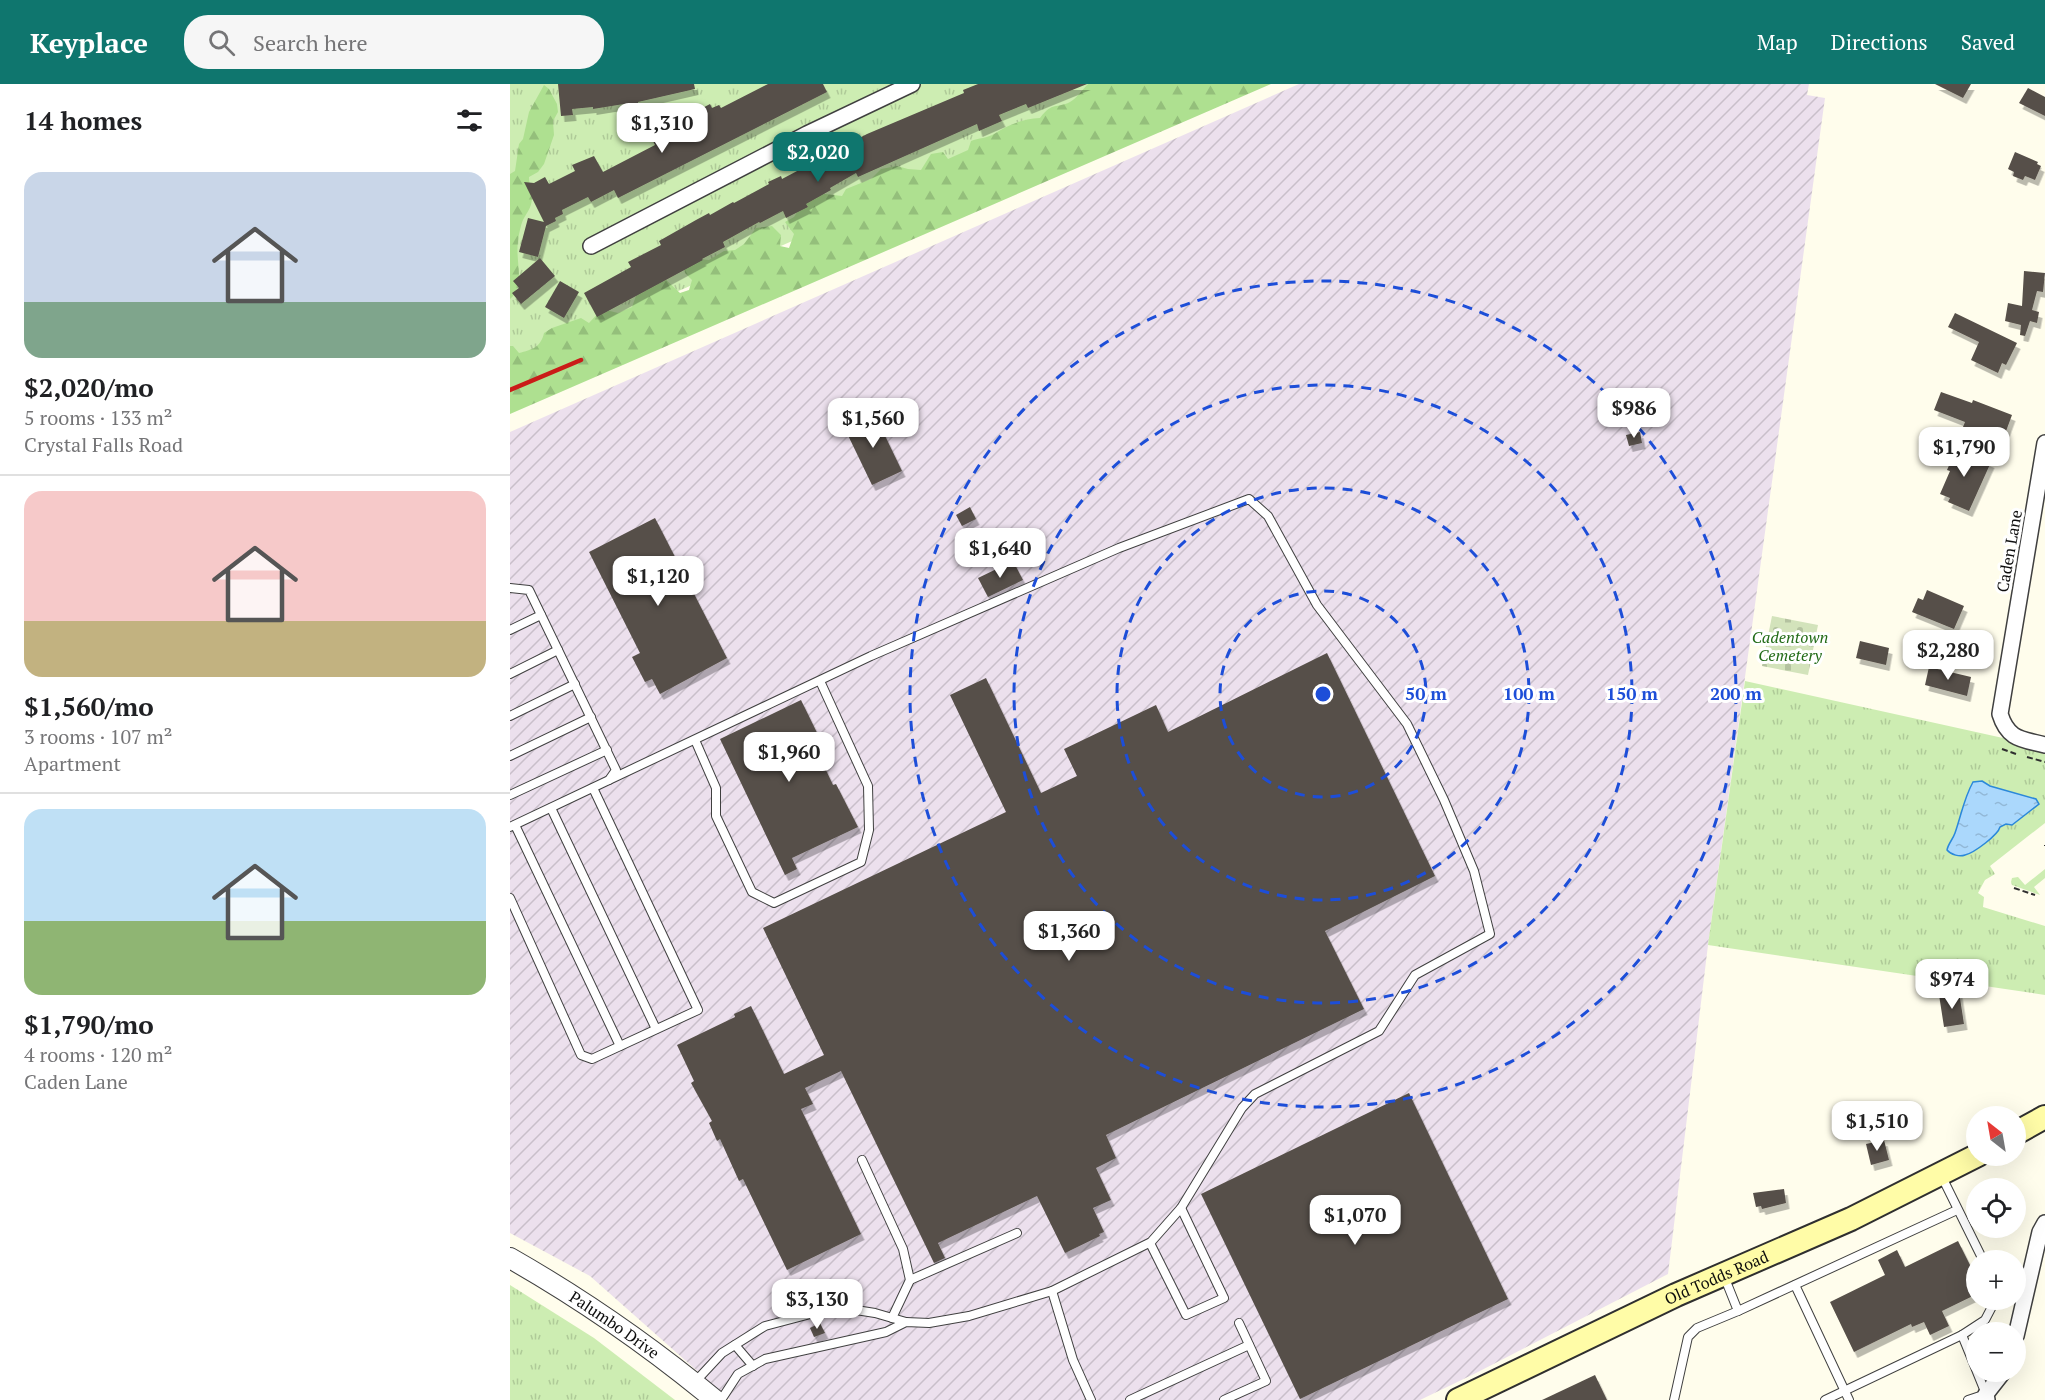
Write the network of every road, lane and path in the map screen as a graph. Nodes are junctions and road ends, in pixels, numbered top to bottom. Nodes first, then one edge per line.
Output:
1 (912, 84) edge
2 (591, 246) dead end
3 (2045, 443) edge
4 (510, 588) edge
5 (541, 615) junction
6 (510, 630) edge
7 (558, 650) junction
8 (510, 674) edge
9 (820, 681) junction
10 (575, 684) junction
11 (510, 716) edge
12 (591, 717) junction
13 (695, 740) junction
14 (2045, 745) edge
15 (607, 750) junction
16 (510, 756) edge
17 (609, 780) junction
18 (593, 788) junction
19 (510, 795) edge
20 (551, 807) junction
21 (512, 826) edge
22 (2014, 888) dead end
23 (2035, 895) dead end
24 (510, 898) edge
25 (656, 1029) junction
26 (620, 1046) junction
27 (2045, 1117) edge
28 (2026, 1127) edge
29 (862, 1160) dead end
30 (1966, 1161) edge
31 (1941, 1174) junction
32 (1181, 1208) junction
33 (1957, 1210) junction
34 (2045, 1223) edge
35 (1017, 1233) dead end
36 (1150, 1243) junction
37 (1978, 1250) edge
38 (510, 1258) edge
39 (1723, 1274) junction
40 (910, 1280) junction
41 (1795, 1285) junction
42 (1052, 1291) junction
43 (1990, 1310) edge
44 (1738, 1311) junction
45 (892, 1318) junction
46 (906, 1322) junction
47 (2019, 1322) edge
48 (1239, 1323) dead end
49 (1962, 1335) junction
50 (735, 1345) junction
51 (1249, 1345) junction
52 (753, 1366) junction
53 (1997, 1382) edge
54 (694, 1383) junction
55 (1845, 1391) junction
56 (1987, 1397) edge
57 (715, 1400) edge
58 (721, 1400) edge
59 (1091, 1400) edge
60 (1130, 1400) edge
61 (1224, 1400) edge
62 (1458, 1400) edge
63 (1674, 1400) edge
64 (1826, 1400) edge
65 (1849, 1400) edge
66 (1968, 1400) edge

1 - 2 street
3 - 14 street, Caden Lane
4 - 5 lane
5 - 6 lane
5 - 7 lane
7 - 8 lane
7 - 10 lane
9 - 13 lane
9 - 13 lane
9 - 32 lane
10 - 11 lane
10 - 12 lane
12 - 15 lane
12 - 16 lane
13 - 17 lane
15 - 17 lane
15 - 19 lane
17 - 18 lane
18 - 20 lane
18 - 25 lane
20 - 21 lane
20 - 25 lane
21 - 26 lane
22 - 23 path
24 - 26 lane
25 - 26 lane
27 - 28 main road
29 - 40 lane
30 - 31 main road, Old Todds Road
31 - 33 lane
31 - 39 main road, Old Todds Road
32 - 36 lane
32 - 36 lane
33 - 37 lane
33 - 41 lane
34 - 47 street
35 - 40 lane
36 - 42 lane
38 - 54 street, Palumbo Drive
39 - 44 lane
39 - 62 main road, Old Todds Road
40 - 45 lane
41 - 44 lane
41 - 55 lane
42 - 46 lane
42 - 59 lane
43 - 49 lane
44 - 63 lane
45 - 46 lane
45 - 50 lane
46 - 52 lane
48 - 51 lane
49 - 55 lane
49 - 56 lane
50 - 52 lane
50 - 54 lane
51 - 60 lane
51 - 61 lane
52 - 58 lane
53 - 56 street
54 - 57 street, Palumbo Drive
55 - 64 lane
55 - 65 lane
56 - 66 lane

